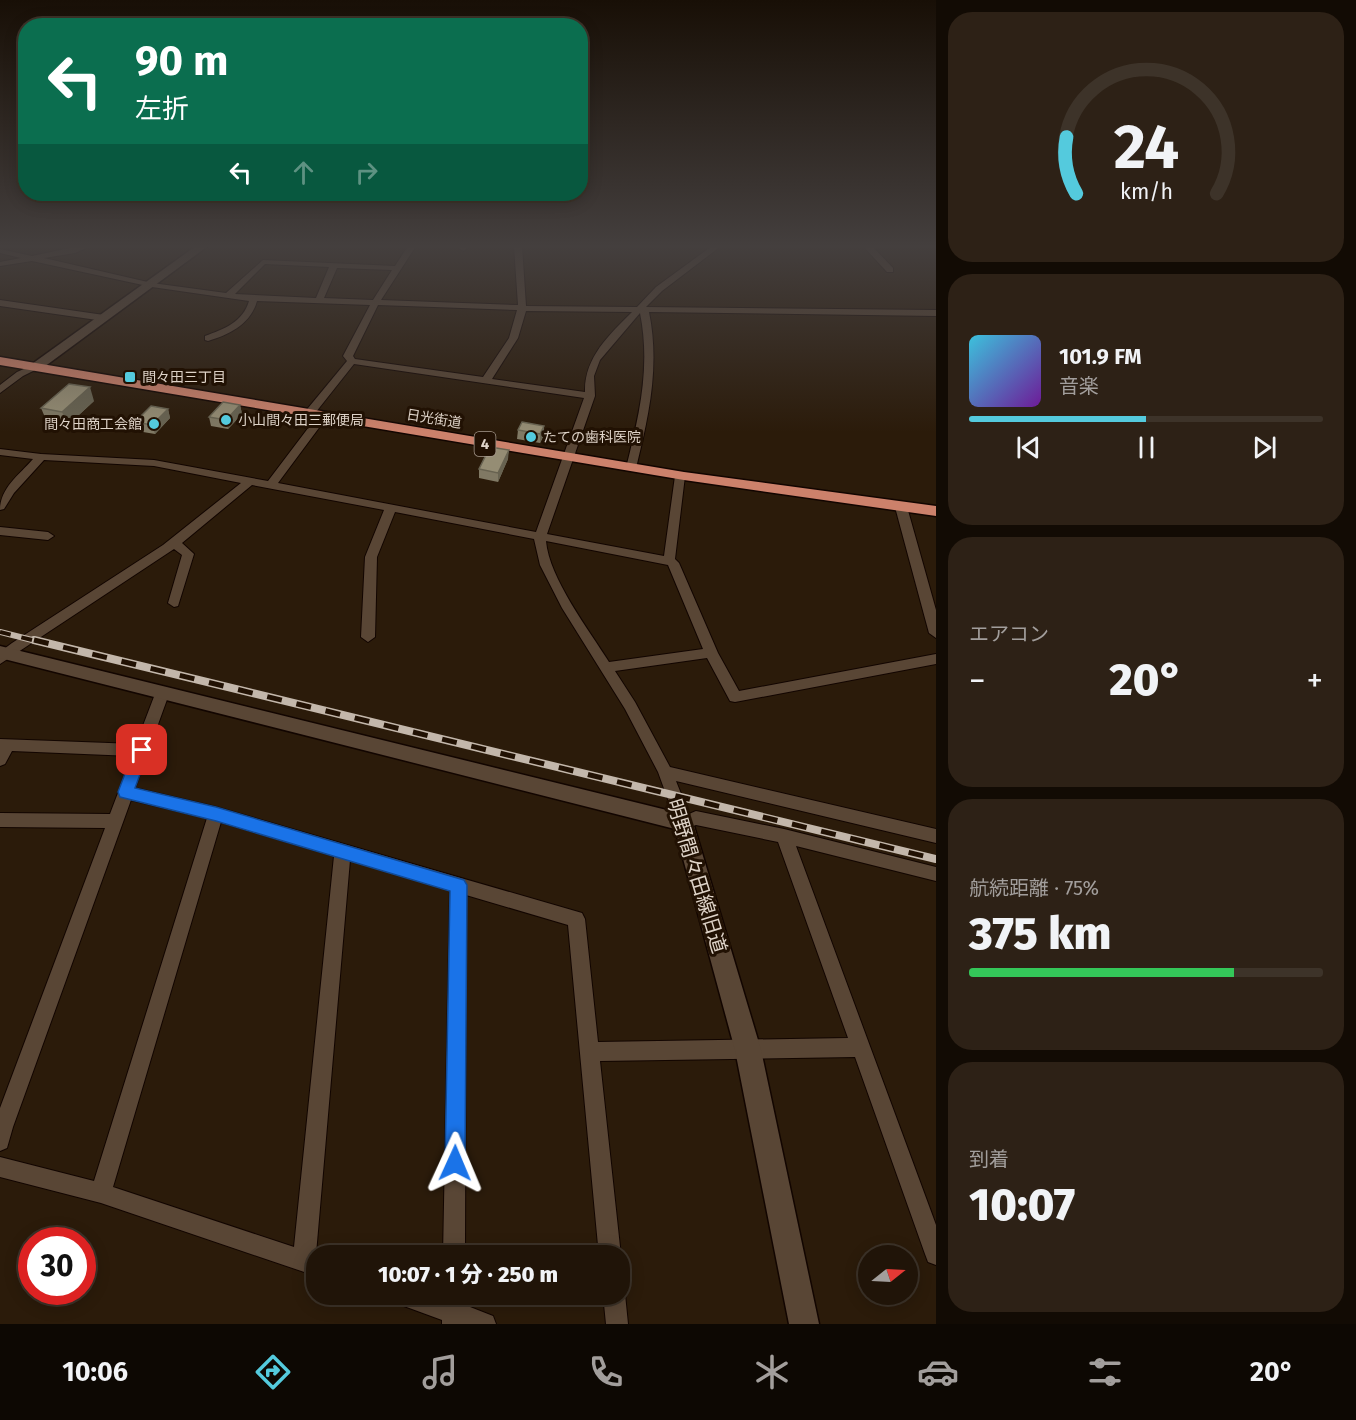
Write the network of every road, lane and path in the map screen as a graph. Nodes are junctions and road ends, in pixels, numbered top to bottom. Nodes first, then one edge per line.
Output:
1 (33, 308) edge
2 (119, 308) edge
3 (253, 308) edge
4 (373, 308) edge
5 (517, 308) edge
6 (522, 308) junction
7 (641, 310) junction
8 (932, 313) edge
9 (104, 318) junction
10 (936, 323) edge
11 (208, 338) dead end
12 (0, 361) edge
13 (352, 361) junction
14 (36, 367) junction
15 (486, 381) junction
16 (0, 390) edge
17 (590, 396) junction
18 (315, 416) junction
19 (0, 452) edge
20 (41, 457) junction
21 (567, 457) junction
22 (631, 468) junction
23 (680, 476) junction
24 (250, 481) junction
25 (271, 486) junction
26 (0, 507) edge
27 (391, 507) junction
28 (901, 507) junction
29 (936, 511) edge
30 (0, 531) edge
31 (48, 536) dead end
32 (540, 537) junction
33 (175, 543) junction
34 (669, 561) junction
35 (174, 603) dead end
36 (936, 633) edge
37 (368, 637) dead end
38 (711, 653) junction
39 (2, 655) edge
40 (936, 659) edge
41 (607, 667) junction
42 (162, 693) junction
43 (4, 745) edge
44 (142, 750) junction
45 (0, 760) edge
46 (666, 772) junction
47 (126, 792) junction
48 (216, 814) junction
49 (0, 820) edge
50 (115, 821) junction
51 (684, 822) junction
52 (784, 836) junction
53 (936, 836) edge
54 (343, 851) junction
55 (936, 874) edge
56 (458, 885) junction
57 (861, 1047) junction
58 (748, 1050) junction
59 (590, 1053) junction
60 (0, 1141) edge
61 (0, 1167) edge
62 (101, 1193) junction
63 (311, 1245) edge
64 (454, 1245) edge
65 (609, 1245) edge
66 (936, 1254) edge
67 (306, 1262) edge
68 (437, 1305) edge
69 (615, 1305) edge
70 (453, 1310) edge
71 (485, 1324) edge
72 (617, 1324) edge
73 (804, 1324) edge

1 - 9 street
2 - 9 street
3 - 11 street
4 - 13 street
5 - 6 street
6 - 7 street
6 - 15 street
7 - 8 street
7 - 17 street
7 - 22 street
8 - 10 street
9 - 14 street
12 - 14 highway, 日光街道 / 4
13 - 15 street
13 - 18 street
14 - 16 street
14 - 18 highway, 日光街道 / 4
15 - 17 street
17 - 21 street
18 - 21 highway, 日光街道 / 4
18 - 25 street
19 - 20 street
20 - 24 street
20 - 26 street
21 - 22 highway, 日光街道 / 4
21 - 32 street
22 - 23 highway, 日光街道 / 4
23 - 28 highway, 日光街道 / 4
23 - 34 street
24 - 25 street
24 - 33 street
25 - 27 street
27 - 32 street
27 - 37 street
28 - 29 highway, 日光街道 / 4
28 - 36 street
30 - 31 street
32 - 34 street
32 - 41 street, 明野間々田線旧道
33 - 35 street
33 - 39 street
34 - 38 street
38 - 40 street
38 - 41 street
39 - 42 street
41 - 46 street, 明野間々田線旧道
42 - 44 street
42 - 51 street
43 - 44 street
43 - 45 street
44 - 47 street
46 - 51 street, 明野間々田線旧道
46 - 53 street
47 - 48 street
47 - 50 street
48 - 54 street
48 - 62 street
49 - 50 street
50 - 60 street
51 - 52 street
51 - 58 street, 明野間々田線旧道
52 - 55 street
52 - 57 street
54 - 56 street
54 - 63 street
56 - 59 street
56 - 64 street
57 - 58 street
57 - 66 street
58 - 59 street
58 - 73 street, 明野間々田線旧道
59 - 65 street
61 - 62 street
62 - 67 street
68 - 70 street
69 - 72 street
70 - 71 street

